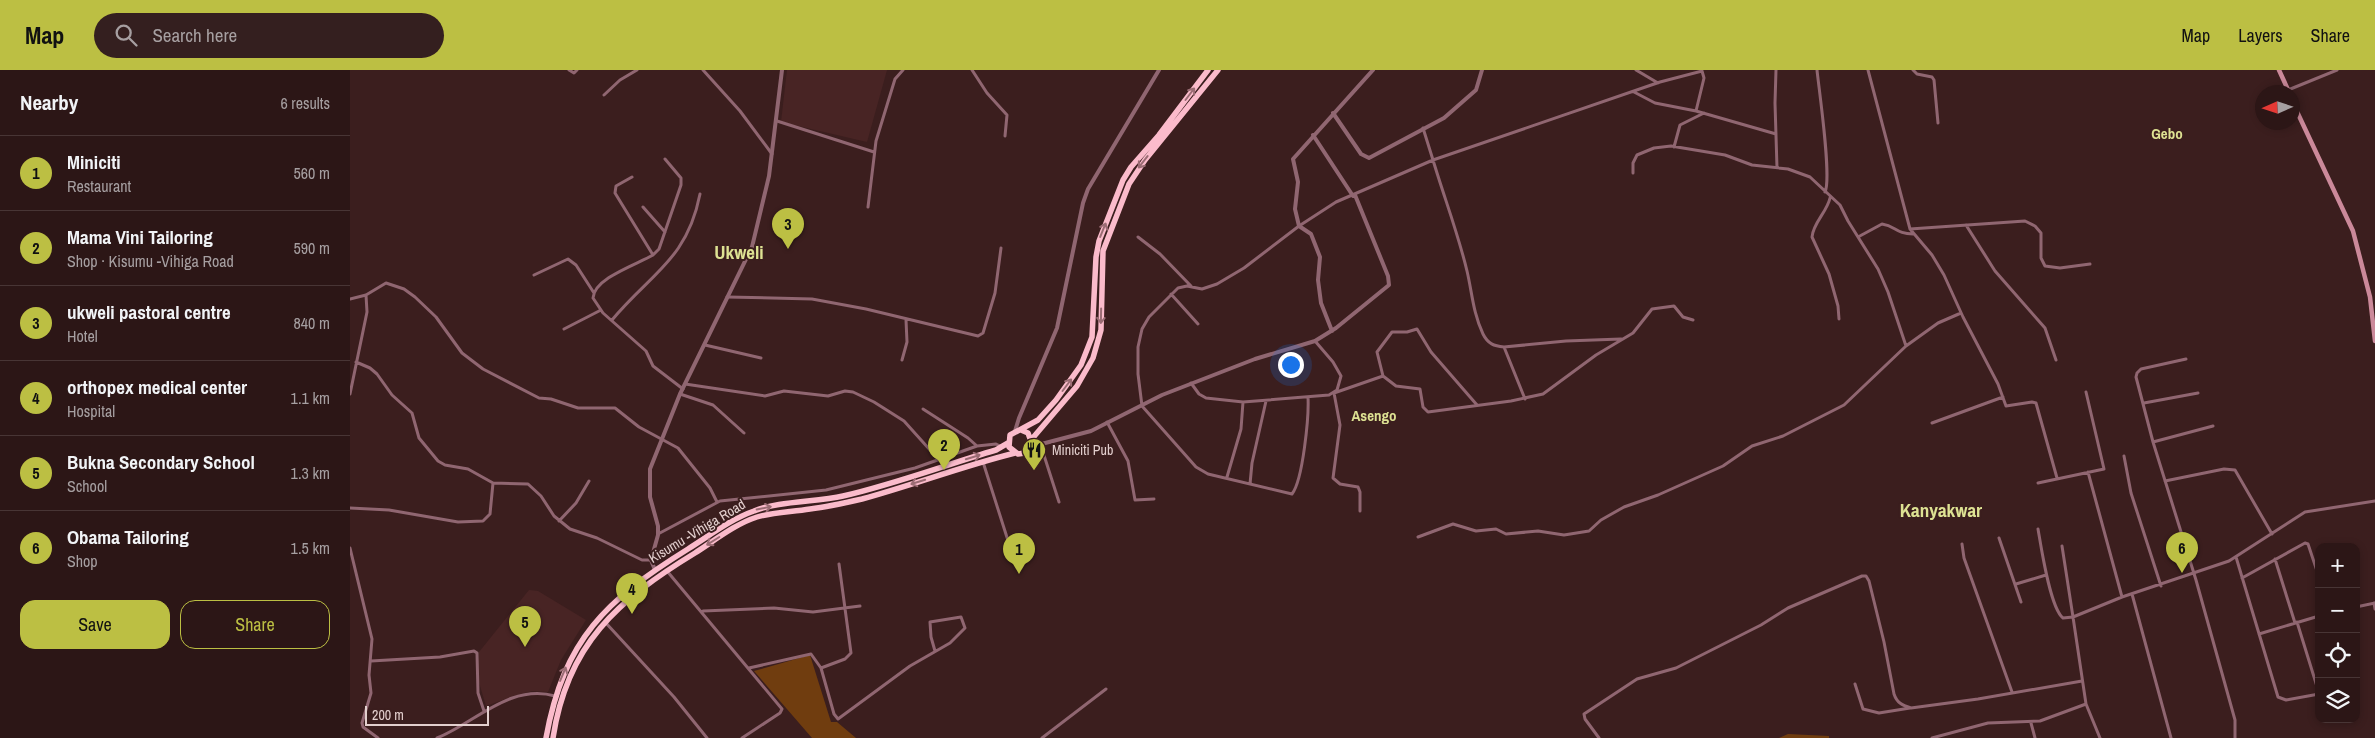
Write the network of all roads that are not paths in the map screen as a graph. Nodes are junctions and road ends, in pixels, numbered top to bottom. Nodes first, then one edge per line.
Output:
1 (569, 70) edge
2 (577, 70) edge
3 (637, 70) edge
4 (703, 70) edge
5 (782, 70) edge
6 (903, 70) edge
7 (972, 70) edge
8 (1159, 70) edge
9 (1208, 70) edge
10 (1218, 70) edge
11 (1373, 70) edge
12 (1482, 70) edge
13 (1636, 70) edge
14 (1776, 70) edge
15 (1817, 70) edge
16 (1868, 70) edge
17 (1913, 70) edge
18 (2279, 70) edge
19 (2336, 70) edge
20 (1658, 83) junction
21 (2285, 85) edge
22 (2300, 86) edge
23 (1634, 92) junction
24 (604, 95) dead end
25 (1696, 111) junction
26 (1333, 113) junction
27 (1704, 113) junction
28 (2300, 118) edge
29 (777, 121) junction
30 (1938, 124) dead end
31 (1423, 128) junction
32 (1776, 134) junction
33 (1313, 135) junction
34 (1005, 136) dead end
35 (1674, 146) junction
36 (874, 152) junction
37 (772, 154) junction
38 (665, 159) dead end
39 (1433, 160) junction
40 (1777, 168) junction
41 (1633, 173) dead end
42 (632, 178) dead end
43 (1824, 192) junction
44 (700, 194) dead end
45 (1354, 195) junction
46 (1830, 197) junction
47 (644, 207) dead end
48 (868, 207) dead end
49 (1966, 224) junction
50 (1299, 226) junction
51 (1910, 229) junction
52 (665, 232) junction
53 (1913, 234) junction
54 (1138, 237) dead end
55 (1858, 237) junction
56 (1001, 248) dead end
57 (653, 255) junction
58 (2090, 264) dead end
59 (534, 275) dead end
60 (1191, 287) junction
61 (594, 293) junction
62 (1171, 294) junction
63 (366, 295) junction
64 (727, 297) junction
65 (350, 299) edge
66 (601, 310) junction
67 (1961, 313) junction
68 (1839, 319) dead end
69 (612, 320) junction
70 (906, 320) junction
71 (1693, 320) dead end
72 (1198, 324) dead end
73 (564, 329) dead end
74 (1332, 331) junction
75 (1315, 340) junction
76 (1621, 340) junction
77 (2375, 341) edge
78 (705, 345) junction
79 (1504, 346) junction
80 (1906, 346) junction
81 (761, 358) dead end
82 (2186, 359) dead end
83 (902, 360) dead end
84 (2056, 360) dead end
85 (356, 362) junction
86 (1383, 376) junction
87 (1191, 383) junction
88 (685, 384) junction
89 (683, 389) junction
90 (2086, 392) dead end
91 (1334, 393) junction
92 (2198, 393) dead end
93 (350, 394) edge
94 (680, 394) junction
95 (1308, 397) junction
96 (2003, 397) junction
97 (1525, 399) junction
98 (1266, 401) junction
99 (1243, 402) junction
100 (2144, 403) junction
101 (1142, 406) junction
102 (1478, 406) junction
103 (923, 409) dead end
104 (1107, 422) junction
105 (1932, 423) dead end
106 (2213, 426) dead end
107 (1018, 430) junction
108 (744, 433) dead end
109 (662, 438) junction
110 (1032, 440) junction
111 (2153, 442) junction
112 (1008, 443) junction
113 (977, 446) junction
114 (1041, 446) junction
115 (1002, 447) junction
116 (1030, 447) junction
117 (1015, 453) junction
118 (2124, 456) dead end
119 (939, 460) junction
120 (983, 462) junction
121 (2088, 472) junction
122 (1227, 477) junction
123 (2057, 478) junction
124 (589, 481) dead end
125 (2165, 481) junction
126 (2038, 482) dead end
127 (493, 483) junction
128 (1250, 484) junction
129 (1154, 499) dead end
130 (2375, 501) edge
131 (717, 502) junction
132 (1059, 502) dead end
133 (350, 508) edge
134 (1360, 511) dead end
135 (559, 521) junction
136 (2038, 529) dead end
137 (658, 534) junction
138 (2272, 534) junction
139 (1418, 537) dead end
140 (1999, 538) dead end
141 (1962, 544) dead end
142 (2062, 546) dead end
143 (350, 548) edge
144 (1011, 550) dead end
145 (2236, 558) junction
146 (2275, 559) junction
147 (650, 560) junction
148 (838, 564) dead end
149 (2315, 565) edge
150 (655, 570) junction
151 (667, 570) junction
152 (2194, 574) junction
153 (2046, 575) junction
154 (2242, 578) junction
155 (2015, 584) junction
156 (2161, 586) junction
157 (2132, 594) junction
158 (2122, 597) junction
159 (2021, 602) dead end
160 (2374, 603) edge
161 (860, 606) dead end
162 (2360, 606) edge
163 (844, 608) junction
164 (2375, 610) edge
165 (702, 611) junction
166 (2073, 617) junction
167 (2315, 617) edge
168 (604, 622) junction
169 (2296, 623) junction
170 (2259, 634) junction
171 (935, 650) junction
172 (371, 661) junction
173 (749, 668) junction
174 (821, 668) junction
175 (2082, 681) junction
176 (2315, 681) edge
177 (1855, 684) dead end
178 (1106, 689) dead end
179 (2012, 692) junction
180 (2315, 694) edge
181 (555, 696) junction
182 (2086, 704) junction
183 (1911, 708) junction
184 (484, 711) junction
185 (2031, 723) junction
186 (378, 738) edge
187 (437, 738) edge
188 (546, 738) edge
189 (553, 738) edge
190 (708, 738) edge
191 (742, 738) edge
192 (1042, 738) edge
193 (1599, 738) edge
194 (1932, 738) edge
195 (2035, 738) edge
196 (2100, 738) edge
197 (2171, 738) edge
198 (2236, 738) edge

1 - 2 street
3 - 24 street
4 - 37 street
5 - 29 street
6 - 36 street
7 - 34 street
8 - 107 street
107 -> 9 highway
10 -> 110 highway
11 - 26 street
12 - 31 street
13 - 20 street
14 - 32 street
15 - 43 street
16 - 51 street
17 - 30 street
18 - 21 main road
19 - 22 street
20 - 23 street
20 - 25 street
23 - 25 street
23 - 39 street
25 - 27 street
26 - 31 street
26 - 33 street
27 - 32 street
27 - 35 street
28 - 77 main road
29 - 36 street
29 - 37 street
31 - 39 street
32 - 40 street
33 - 45 street
33 - 50 street
35 - 40 street
35 - 41 street
36 - 48 street
37 - 64 street
38 - 52 street
39 - 45 street
39 - 79 street
40 - 43 street
42 - 57 street
43 - 46 street
44 - 69 street
45 - 50 street
45 - 74 street
46 - 55 street
46 - 68 street
47 - 52 street
49 - 51 street
49 - 58 street
49 - 84 street
50 - 60 street
50 - 74 street
51 - 53 street
52 - 57 street
53 - 55 street
53 - 67 street
54 - 60 street
55 - 80 street
56 - 70 street
57 - 61 street
59 - 61 street
60 - 62 street
61 - 66 street
62 - 72 street
62 - 101 street
63 - 65 street
63 - 85 street
63 - 109 street
64 - 70 street
64 - 78 street
66 - 69 street
66 - 73 street
67 - 80 street
67 - 96 street
69 - 89 street
70 - 83 street
71 - 76 street
74 - 75 street
75 - 87 street
75 - 91 street
76 - 79 street
76 - 97 street
78 - 81 street
78 - 88 street
79 - 97 street
80 - 139 street
82 - 100 street
85 - 93 street
85 - 127 street
86 - 91 street
86 - 102 street
86 - 102 street
87 - 99 street
87 - 101 street
88 - 89 street
88 - 119 street
89 - 94 street
90 - 121 street
91 - 95 street
91 - 134 street
92 - 100 street
94 - 108 street
94 - 109 street
95 - 98 street
95 - 128 street
96 - 105 street
96 - 123 street
97 - 102 street
98 - 99 street
98 - 128 street
99 - 122 street
100 - 111 street
101 - 104 street
101 - 122 street
103 - 113 street
104 - 114 street
104 - 129 street
106 - 111 street
107 - 110 highway
107 - 112 highway
109 - 131 street
109 - 137 street
110 - 116 highway
111 - 125 street
112 - 115 highway, Kisumu -Vihiga Road
112 - 117 highway
113 - 115 street
113 - 119 street
114 - 116 street
114 - 132 street
150 -> 115 highway, Kisumu -Vihiga Road
116 - 117 highway
117 - 120 highway, Kisumu -Vihiga Road
118 - 156 street
119 - 131 street
120 - 144 street
120 -> 151 highway, Kisumu -Vihiga Road
121 - 123 street
121 - 158 street
122 - 128 street
123 - 126 street
124 - 135 street
125 - 138 street
125 - 152 street
127 - 133 street
127 - 135 street
130 - 138 street
131 - 137 street
135 - 147 street
136 - 153 street
137 - 147 street
138 - 145 street
140 - 155 street
141 - 179 street
142 - 166 street
143 - 172 street
145 - 152 street
145 - 154 street
146 - 149 street
146 - 154 street
146 - 169 street
147 - 150 street
148 - 163 street
181 -> 150 highway, Kisumu -Vihiga Road
151 - 165 street
151 - 168 highway, Kisumu -Vihiga Road
152 - 156 street
152 - 198 street
153 - 155 street
153 - 166 street
154 - 170 street
155 - 159 street
156 - 157 street
157 - 158 street
157 - 197 street
158 - 166 street
160 - 162 street
160 - 164 street
161 - 163 street
163 - 165 street
163 - 174 street
165 - 173 street
166 - 175 street
167 - 169 street
168 - 189 highway, Kisumu -Vihiga Road
168 - 190 street
169 - 170 street
169 - 176 street
170 - 180 street
171 - 171 street
171 - 174 street
172 - 184 street
172 - 186 street
173 - 174 street
173 - 191 street
175 - 179 street
175 - 182 street
177 - 183 street
178 - 192 street
179 - 183 street
181 - 184 street
181 - 188 highway, Kisumu -Vihiga Road
182 - 185 street
182 - 196 street
183 - 193 street
184 - 187 street
185 - 194 street
185 - 195 street

